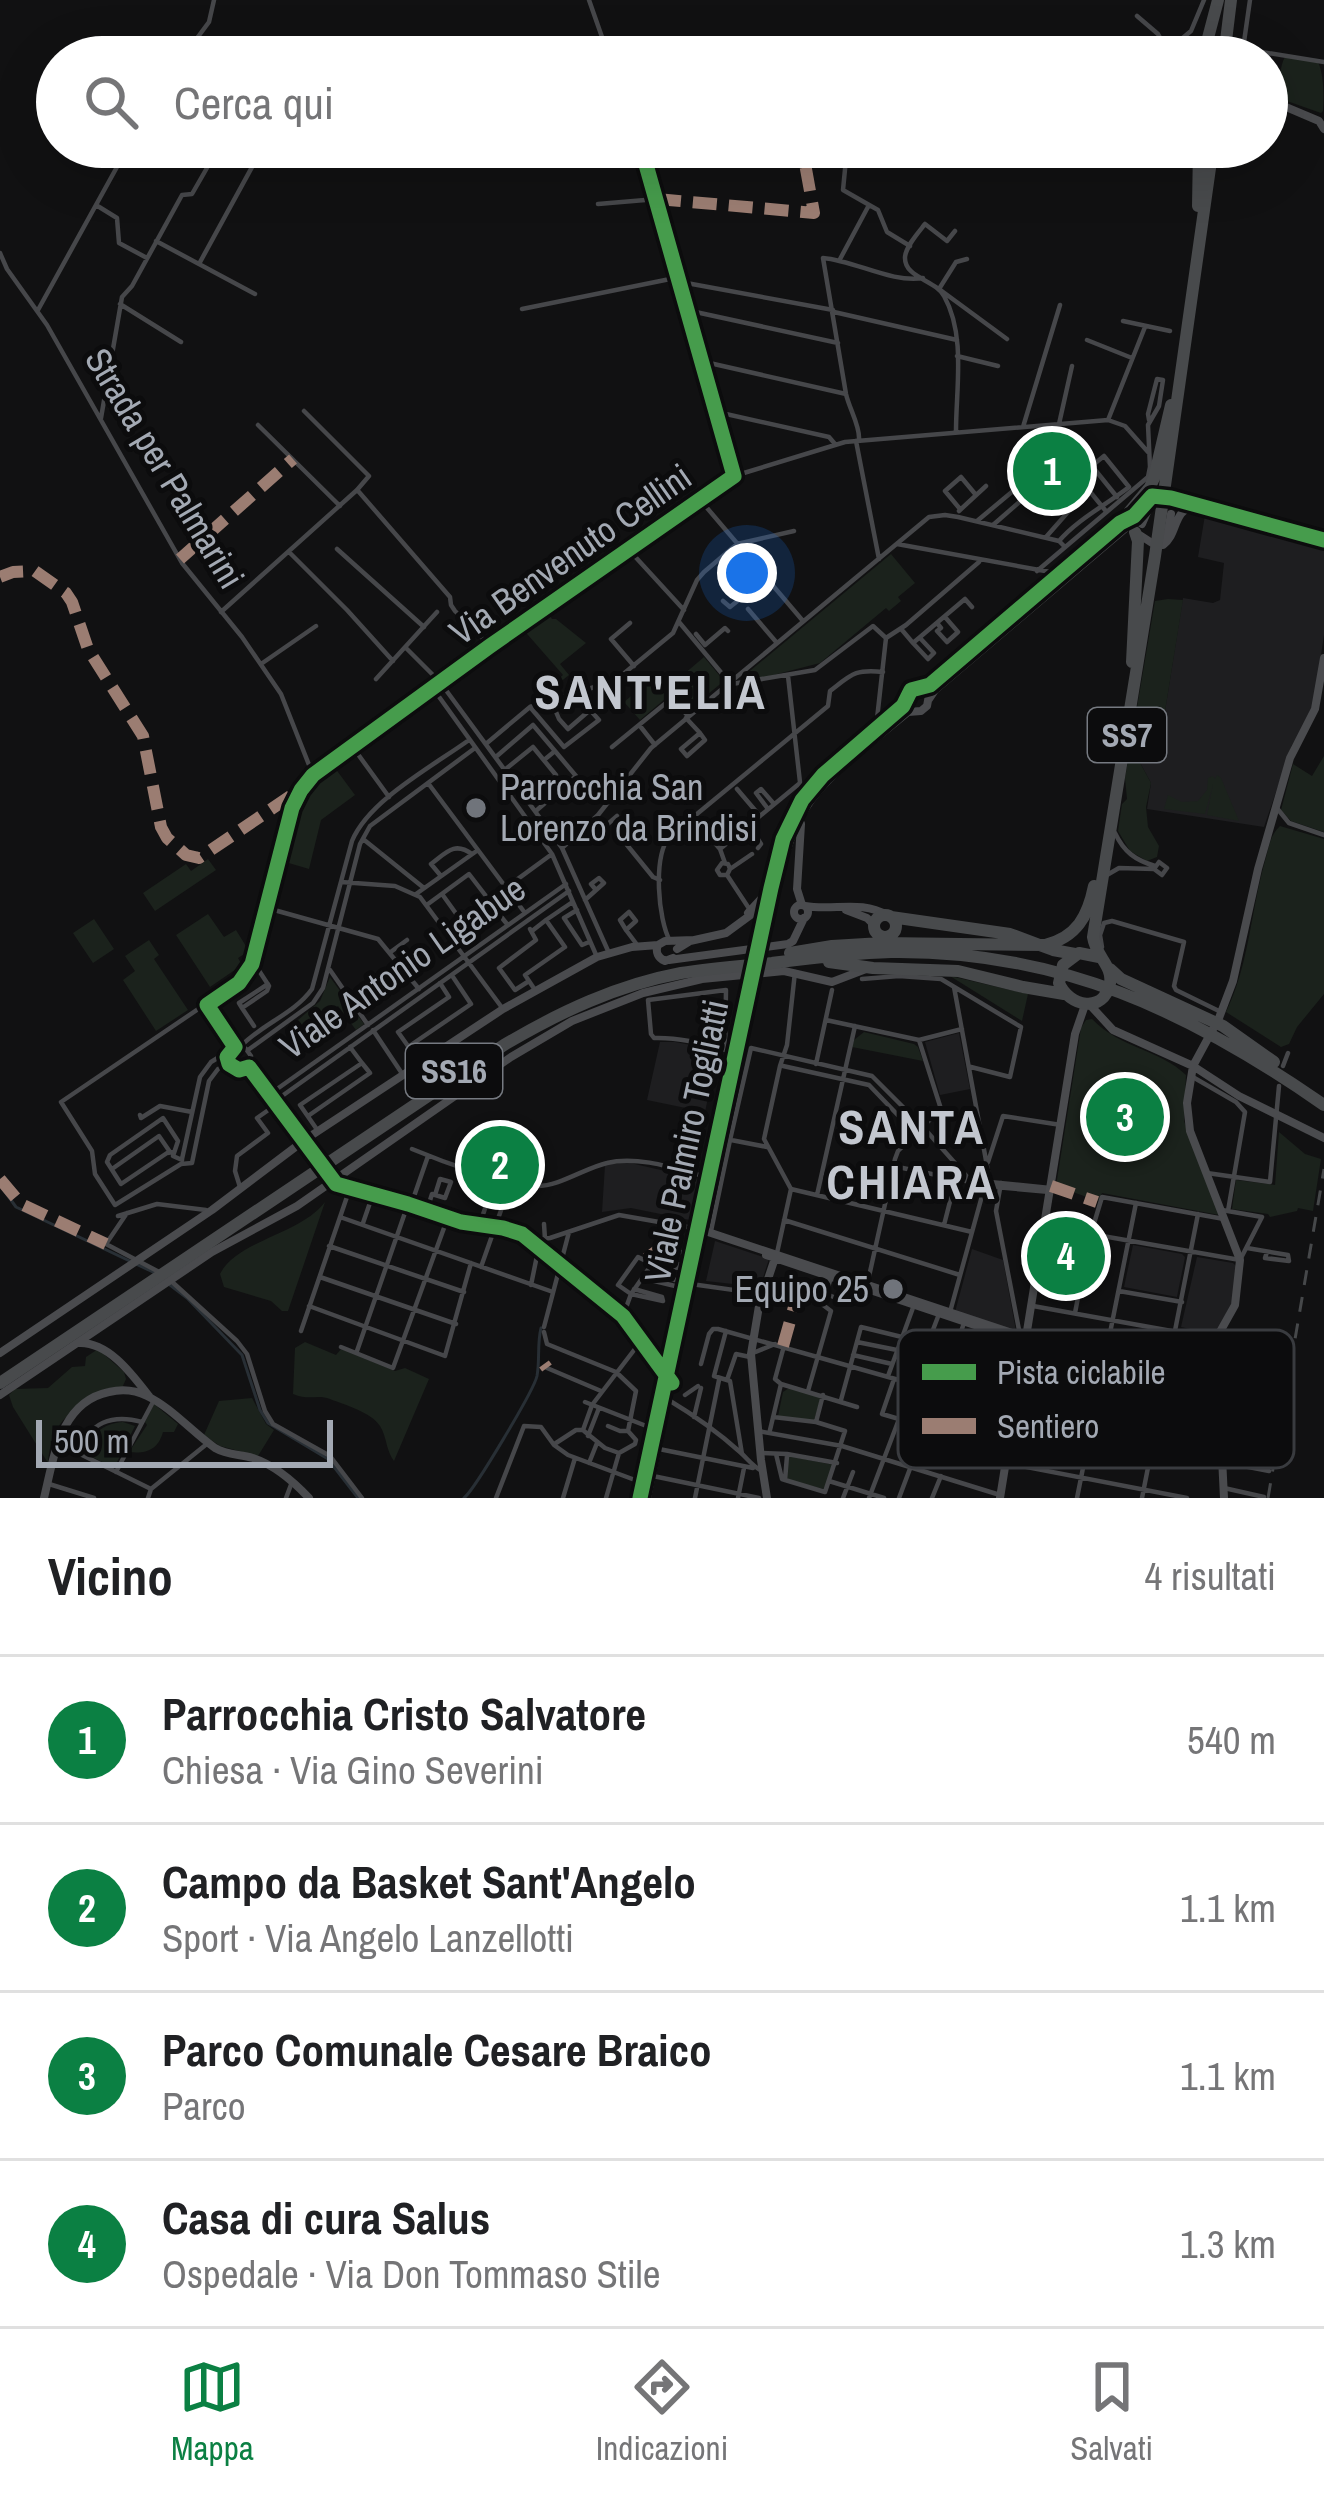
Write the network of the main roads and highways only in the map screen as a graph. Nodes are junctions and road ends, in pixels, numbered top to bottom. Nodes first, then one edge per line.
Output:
1 (1227, 0) edge
2 (1212, 36) edge
3 (1224, 36) edge
4 (1232, 36) edge
5 (1206, 168) edge
6 (1208, 168) edge
7 (1172, 404) junction
8 (1164, 476) junction
9 (1152, 556) junction
10 (1132, 664) junction
11 (1096, 875) junction
12 (886, 924) junction
13 (922, 942) junction
14 (943, 942) junction
15 (1052, 947) junction
16 (815, 948) junction
17 (1077, 954) junction
18 (1012, 957) junction
19 (1033, 958) junction
20 (777, 959) junction
21 (1105, 963) junction
22 (1063, 965) junction
23 (1066, 996) junction
24 (1094, 1000) junction
25 (1214, 1029) junction
26 (1324, 1102) edge
27 (0, 1380) edge

1 - 2 highway
1 - 3 highway
1 - 4 highway
5 - 7 highway, SS7
6 - 8 highway, SS7
7 - 8 highway, SS7
7 - 10 highway
8 - 9 highway, SS7
9 - 10 highway, SS7
9 - 21 highway, SS7
10 - 11 highway, SS7
11 - 15 highway
11 - 17 highway, SS7
12 - 13 highway
12 - 15 highway
12 - 16 highway
13 - 14 highway
13 - 16 highway
14 - 18 highway
14 - 19 highway
15 - 17 highway
15 - 19 highway
15 - 22 highway
16 - 20 highway
17 - 21 highway
17 - 22 highway
18 - 19 highway, SS16
18 - 20 highway, SS16
19 - 20 highway, SS16
19 - 25 highway, SS16
20 - 23 highway
20 - 27 highway, SS16
21 - 24 highway
21 - 25 highway
22 - 23 highway
23 - 24 highway
24 - 25 highway
25 - 26 highway, SS16

